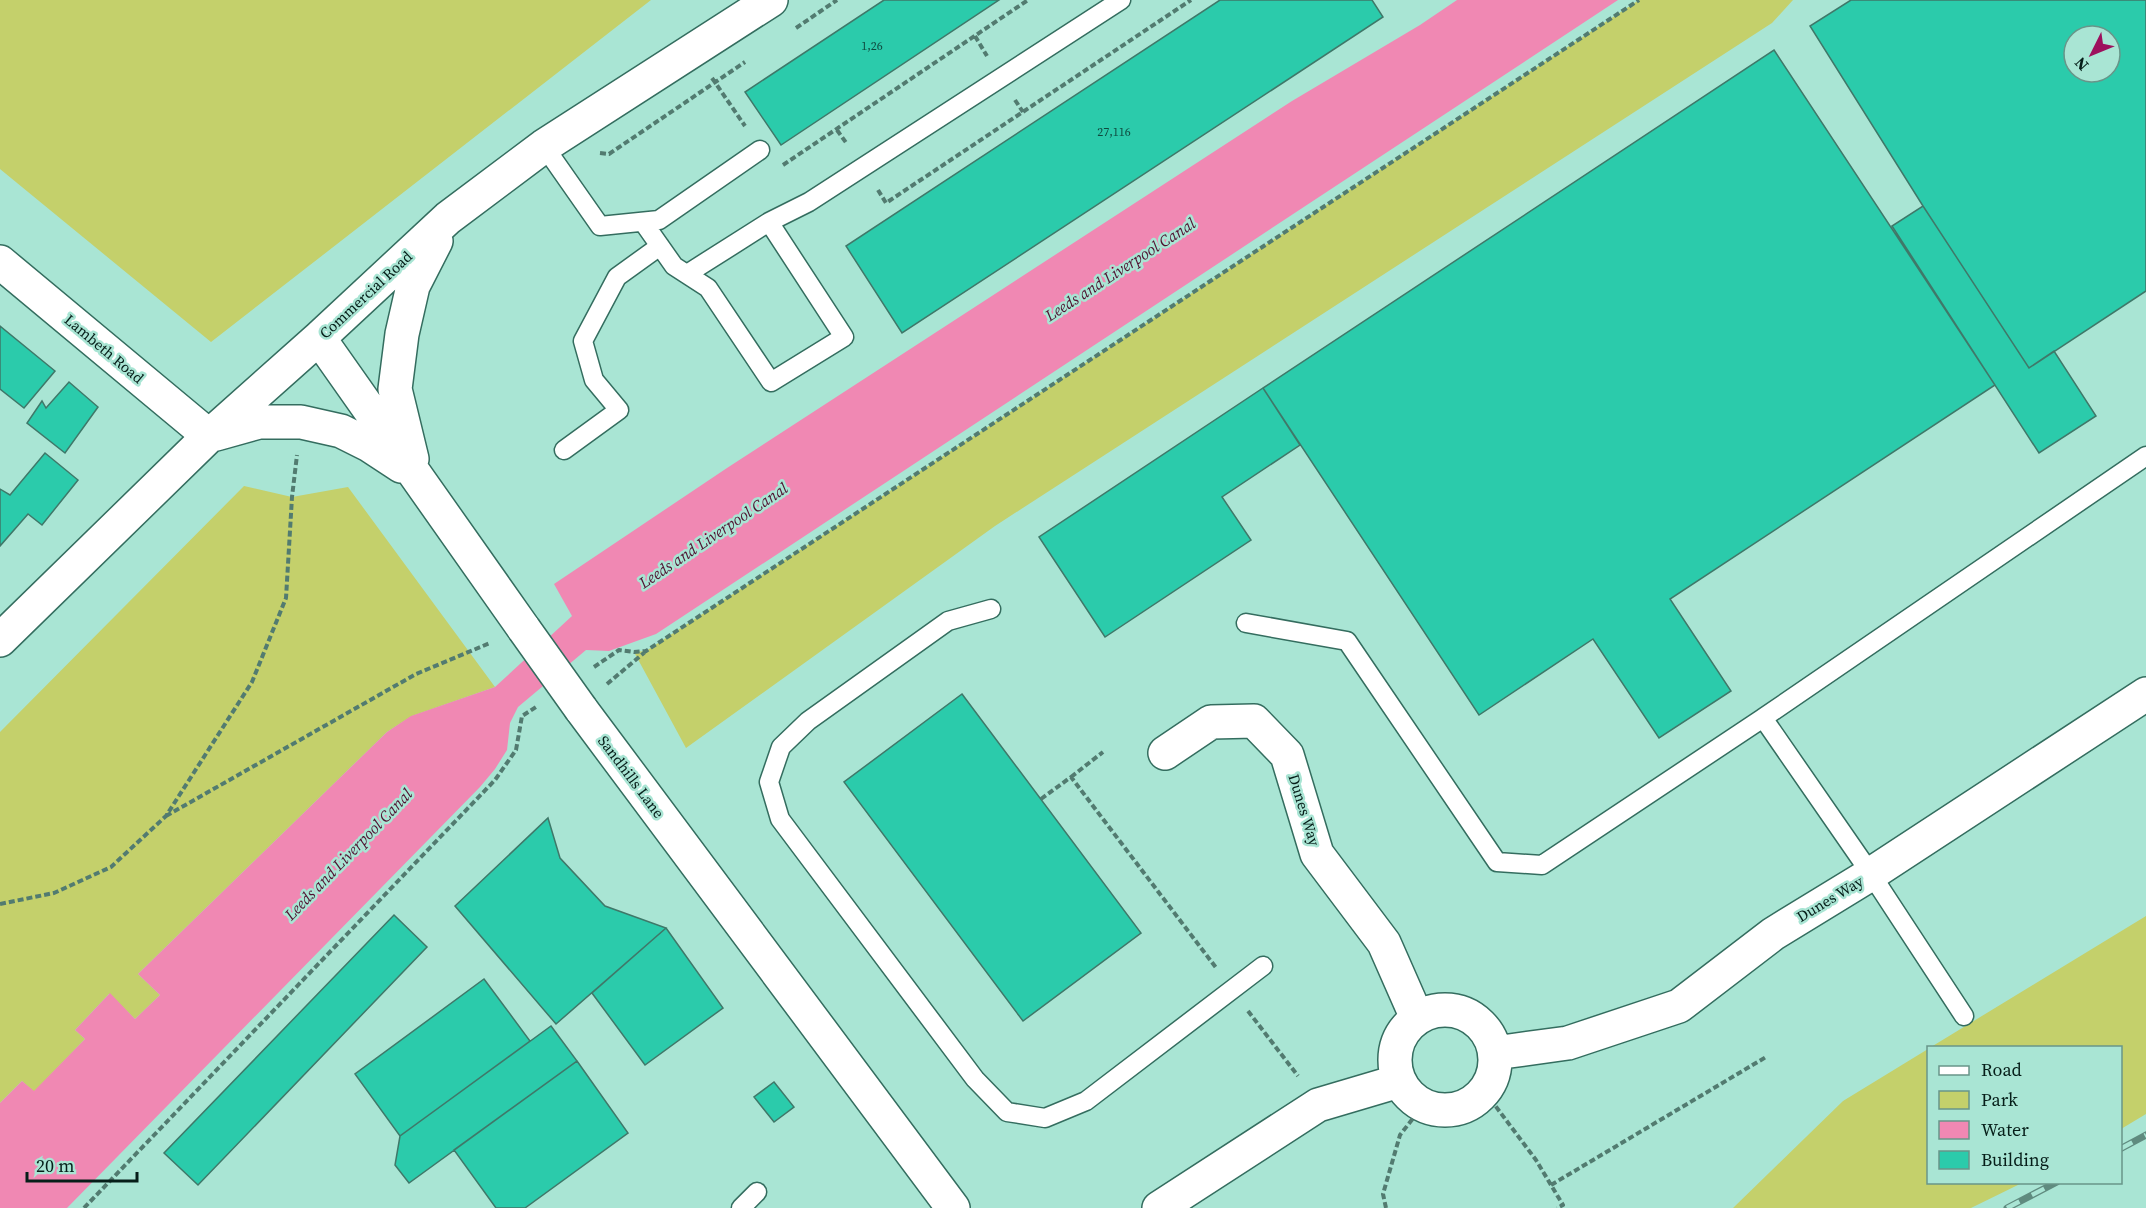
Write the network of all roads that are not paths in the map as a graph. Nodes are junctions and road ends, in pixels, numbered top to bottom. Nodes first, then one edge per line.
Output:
1 (771, 0) edge
2 (1120, 0) edge
3 (544, 146) junction
4 (760, 150) road end
5 (448, 218) junction
6 (643, 222) junction
7 (770, 222) junction
8 (660, 246) junction
9 (0, 262) edge
10 (687, 274) junction
11 (319, 338) junction
12 (209, 436) junction
13 (564, 450) dead end
14 (2146, 456) edge
15 (417, 477) junction
16 (991, 609) dead end
17 (1246, 624) dead end
18 (0, 640) edge
19 (2146, 694) edge
20 (1763, 717) junction
21 (1165, 753) dead end
22 (1871, 874) junction
23 (1263, 966) dead end
24 (1964, 1016) dead end
25 (1417, 1018) junction
26 (1495, 1053) junction
27 (1399, 1081) junction
28 (757, 1192) dead end
29 (741, 1208) edge
30 (953, 1208) edge
31 (1159, 1208) edge

1 - 3 main road, Commercial Road
2 - 7 lane
3 - 5 main road, Commercial Road
3 - 6 lane
4 - 6 lane
5 - 11 main road, Commercial Road
5 - 15 main road
6 - 8 lane
7 - 10 lane
7 - 10 lane
8 - 10 lane
8 - 13 lane
9 - 12 main road, Lambeth Road
11 - 12 main road, Commercial Road
11 - 15 main road, Sandhills Lane
12 - 15 main road
12 - 18 main road, Commercial Road
14 - 20 lane
15 - 30 main road, Sandhills Lane, bridge
16 - 23 lane
17 - 20 lane
19 - 22 main road, Dunes Way
20 - 22 lane
21 - 25 main road, Dunes Way
22 - 24 lane
22 - 26 main road, Dunes Way
25 - 26 main road
25 - 27 main road
26 - 27 main road
27 - 31 main road
28 - 29 lane

